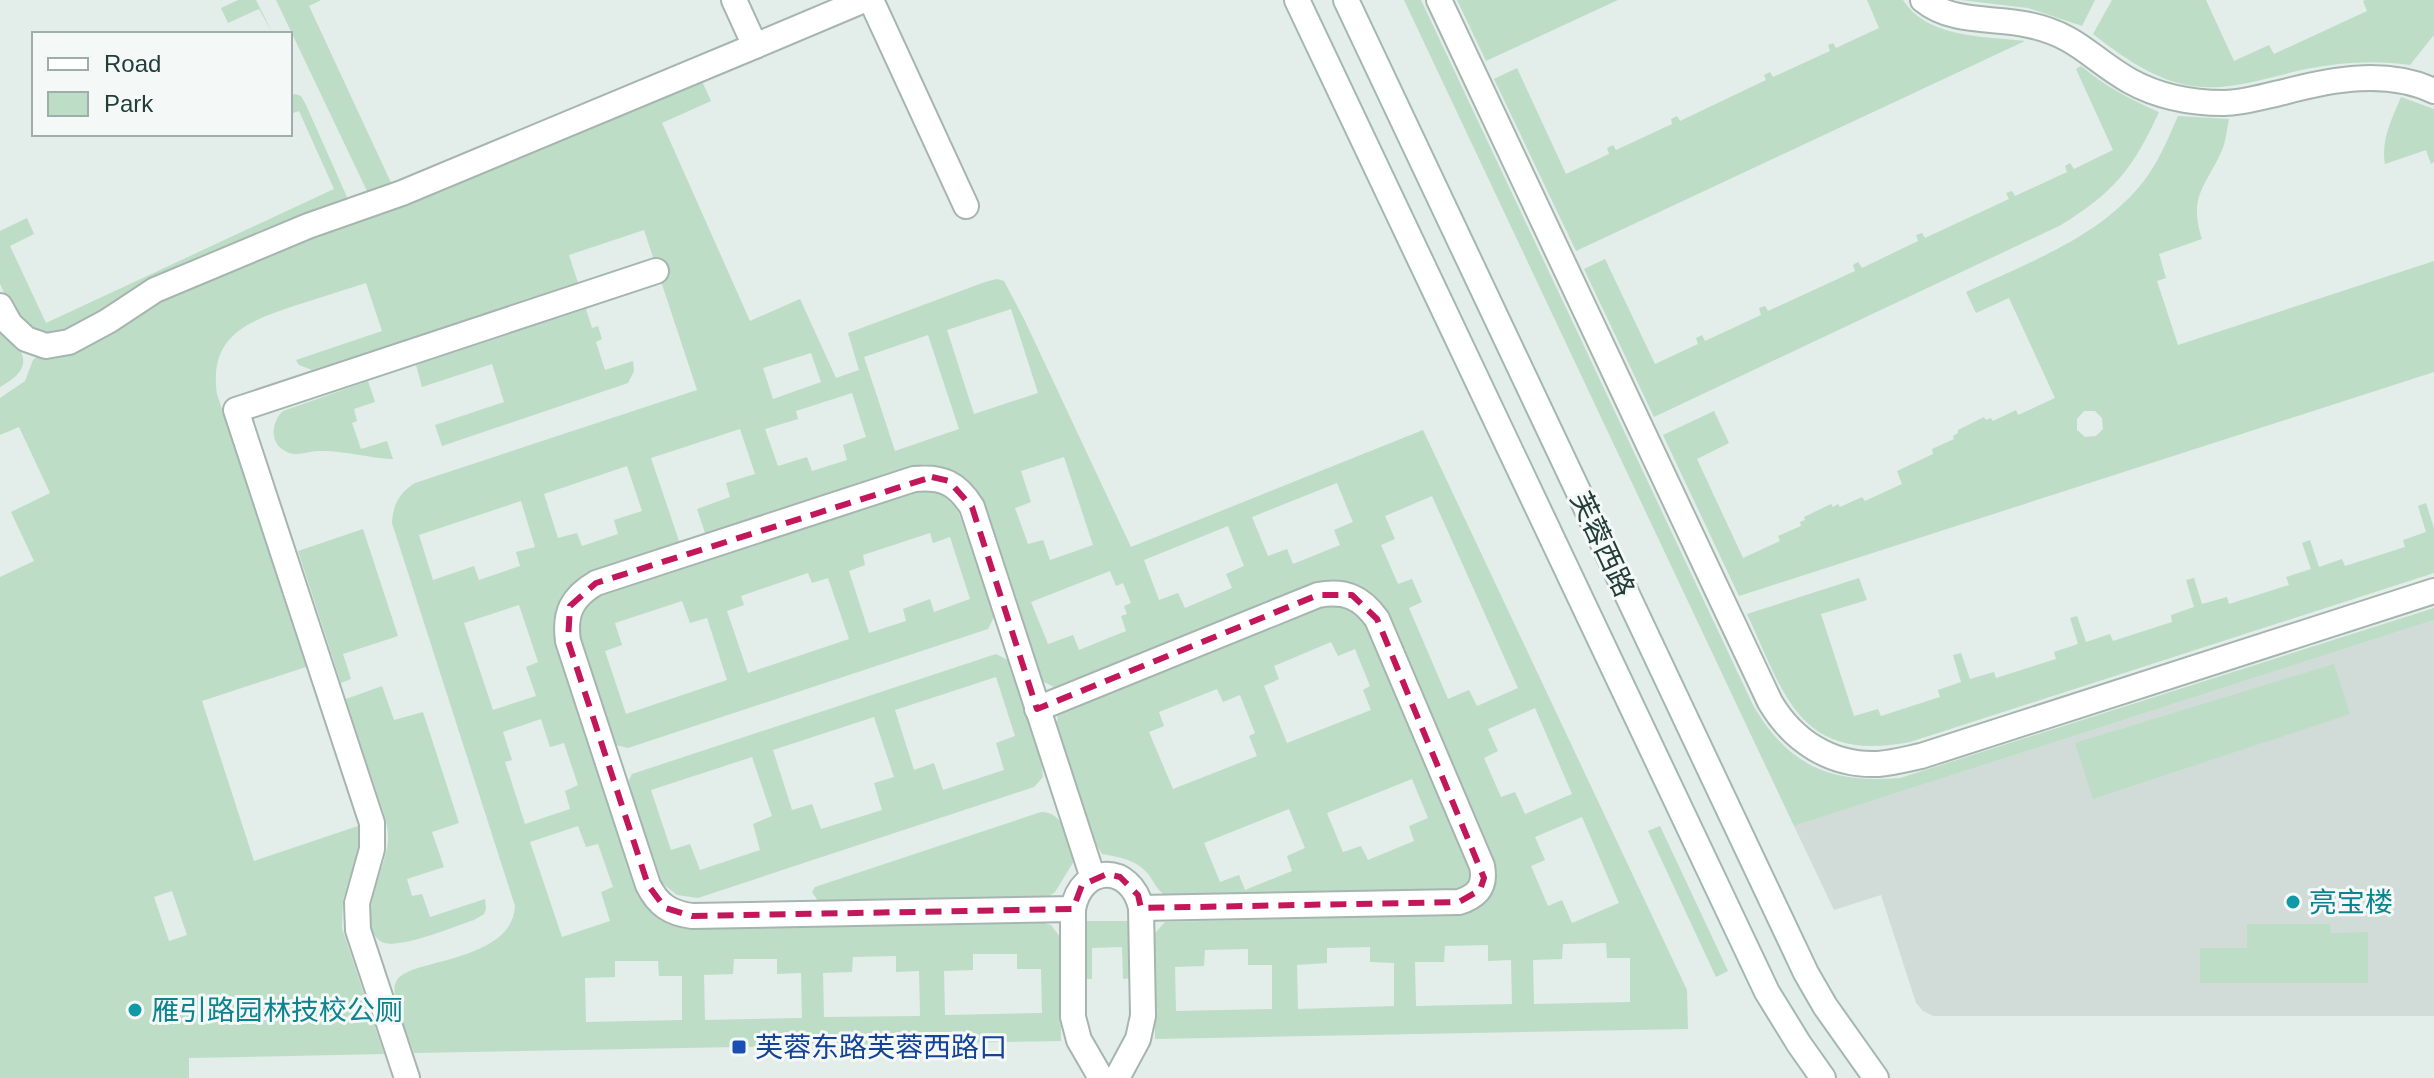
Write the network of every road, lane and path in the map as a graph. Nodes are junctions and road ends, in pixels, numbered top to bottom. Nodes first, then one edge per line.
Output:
1 (734, 0) edge
2 (864, 0) edge
3 (871, 0) edge
4 (1297, 0) edge
5 (1346, 0) edge
6 (1439, 0) edge
7 (1923, 0) edge
8 (755, 46) junction
9 (2434, 91) edge
10 (966, 206) dead end
11 (656, 271) dead end
12 (0, 306) edge
13 (2434, 591) edge
14 (1037, 709) junction
15 (1093, 878) junction
16 (1141, 908) junction
17 (1073, 909) junction
18 (407, 1078) edge
19 (1101, 1078) edge
20 (1117, 1078) edge
21 (1823, 1078) edge
22 (1876, 1078) edge

1 - 8 street
2 - 8 street
3 - 10 street
4 - 21 street, 芙蓉西路
5 - 22 street, 芙蓉西路
6 - 13 street
7 - 9 street
8 - 12 street
11 - 18 street
14 - 15 street
14 - 16 street
14 - 17 street
15 - 16 street
15 - 17 street
16 - 20 street
17 - 19 street

